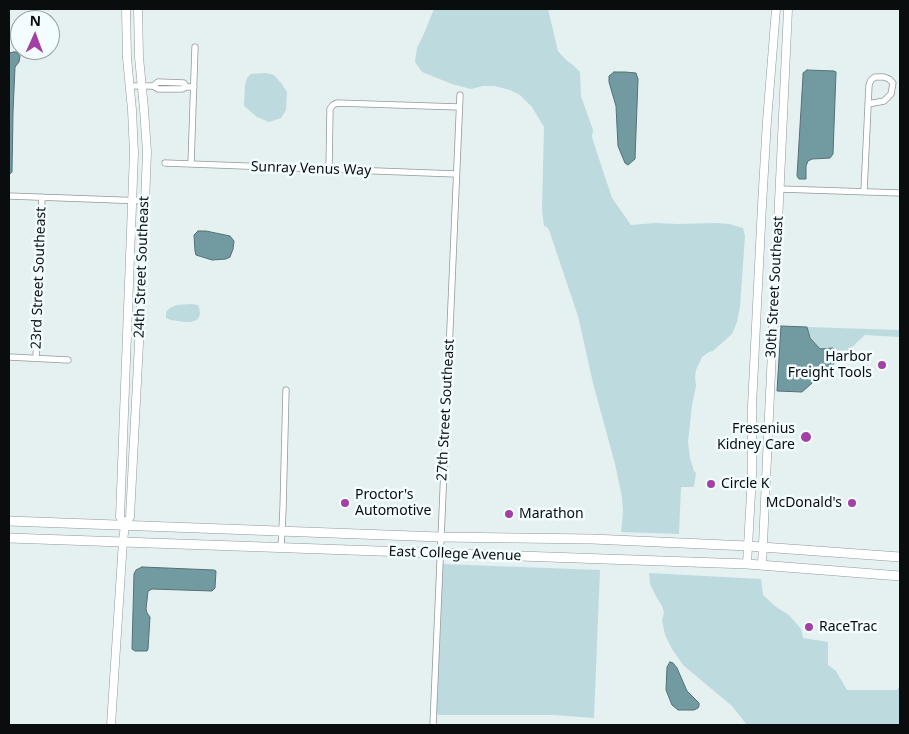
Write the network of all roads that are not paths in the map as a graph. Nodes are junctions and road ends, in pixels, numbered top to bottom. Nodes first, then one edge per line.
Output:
1 (126, 9) edge
2 (138, 9) edge
3 (776, 9) edge
4 (788, 9) edge
5 (196, 47) dead end
6 (130, 86) junction
7 (142, 86) junction
8 (194, 87) junction
9 (460, 95) dead end
10 (868, 104) junction
11 (459, 107) junction
12 (166, 163) dead end
13 (191, 164) junction
14 (329, 169) junction
15 (456, 174) junction
16 (780, 189) junction
17 (864, 192) junction
18 (900, 193) edge
19 (9, 196) edge
20 (42, 197) junction
21 (132, 200) junction
22 (145, 200) junction
23 (9, 358) edge
24 (36, 358) junction
25 (68, 360) dead end
26 (286, 390) dead end
27 (9, 521) edge
28 (125, 525) junction
29 (282, 531) junction
30 (440, 537) junction
31 (9, 538) edge
32 (123, 542) junction
33 (748, 546) junction
34 (762, 547) junction
35 (281, 548) junction
36 (440, 554) junction
37 (900, 557) edge
38 (747, 564) junction
39 (762, 565) junction
40 (900, 576) edge
41 (111, 725) edge
42 (433, 725) edge

1 - 6 street, 24th Street Southeast
2 - 7 street, 24th Street Southeast
3 - 33 street, 30th Street Southeast
4 - 16 street, 30th Street Southeast
5 - 8 street
6 - 7 street
6 - 21 street, 24th Street Southeast
7 - 8 street
7 - 22 street, 24th Street Southeast
8 - 13 street
9 - 11 street, 27th Street Southeast
10 - 10 street
10 - 17 street
11 - 14 street
11 - 15 street, 27th Street Southeast
12 - 13 street, Sunray Venus Way
13 - 14 street, Sunray Venus Way
14 - 15 street, Sunray Venus Way
15 - 30 street, 27th Street Southeast
16 - 17 street
16 - 34 street, 30th Street Southeast
17 - 18 street
19 - 20 street
20 - 21 street
20 - 24 street, 23rd Street Southeast
21 - 22 street
21 - 28 street, 24th Street Southeast
22 - 28 street, 24th Street Southeast
23 - 24 street
24 - 25 street
26 - 29 street
27 - 28 main road, East College Avenue
28 - 29 main road, East College Avenue
28 - 32 street, 24th Street Southeast
29 - 30 main road, East College Avenue
29 - 35 street
30 - 33 main road, East College Avenue
30 - 36 street, 27th Street Southeast
31 - 32 main road, East College Avenue
32 - 35 main road, East College Avenue
32 - 41 street, 24th Street Southeast
33 - 34 main road, East College Avenue
33 - 38 street, 30th Street Southeast
34 - 37 main road, East College Avenue
34 - 39 street, 30th Street Southeast
35 - 36 main road, East College Avenue
36 - 38 main road, East College Avenue
36 - 42 street, 27th Street Southeast
38 - 39 main road, East College Avenue
39 - 40 main road, East College Avenue

